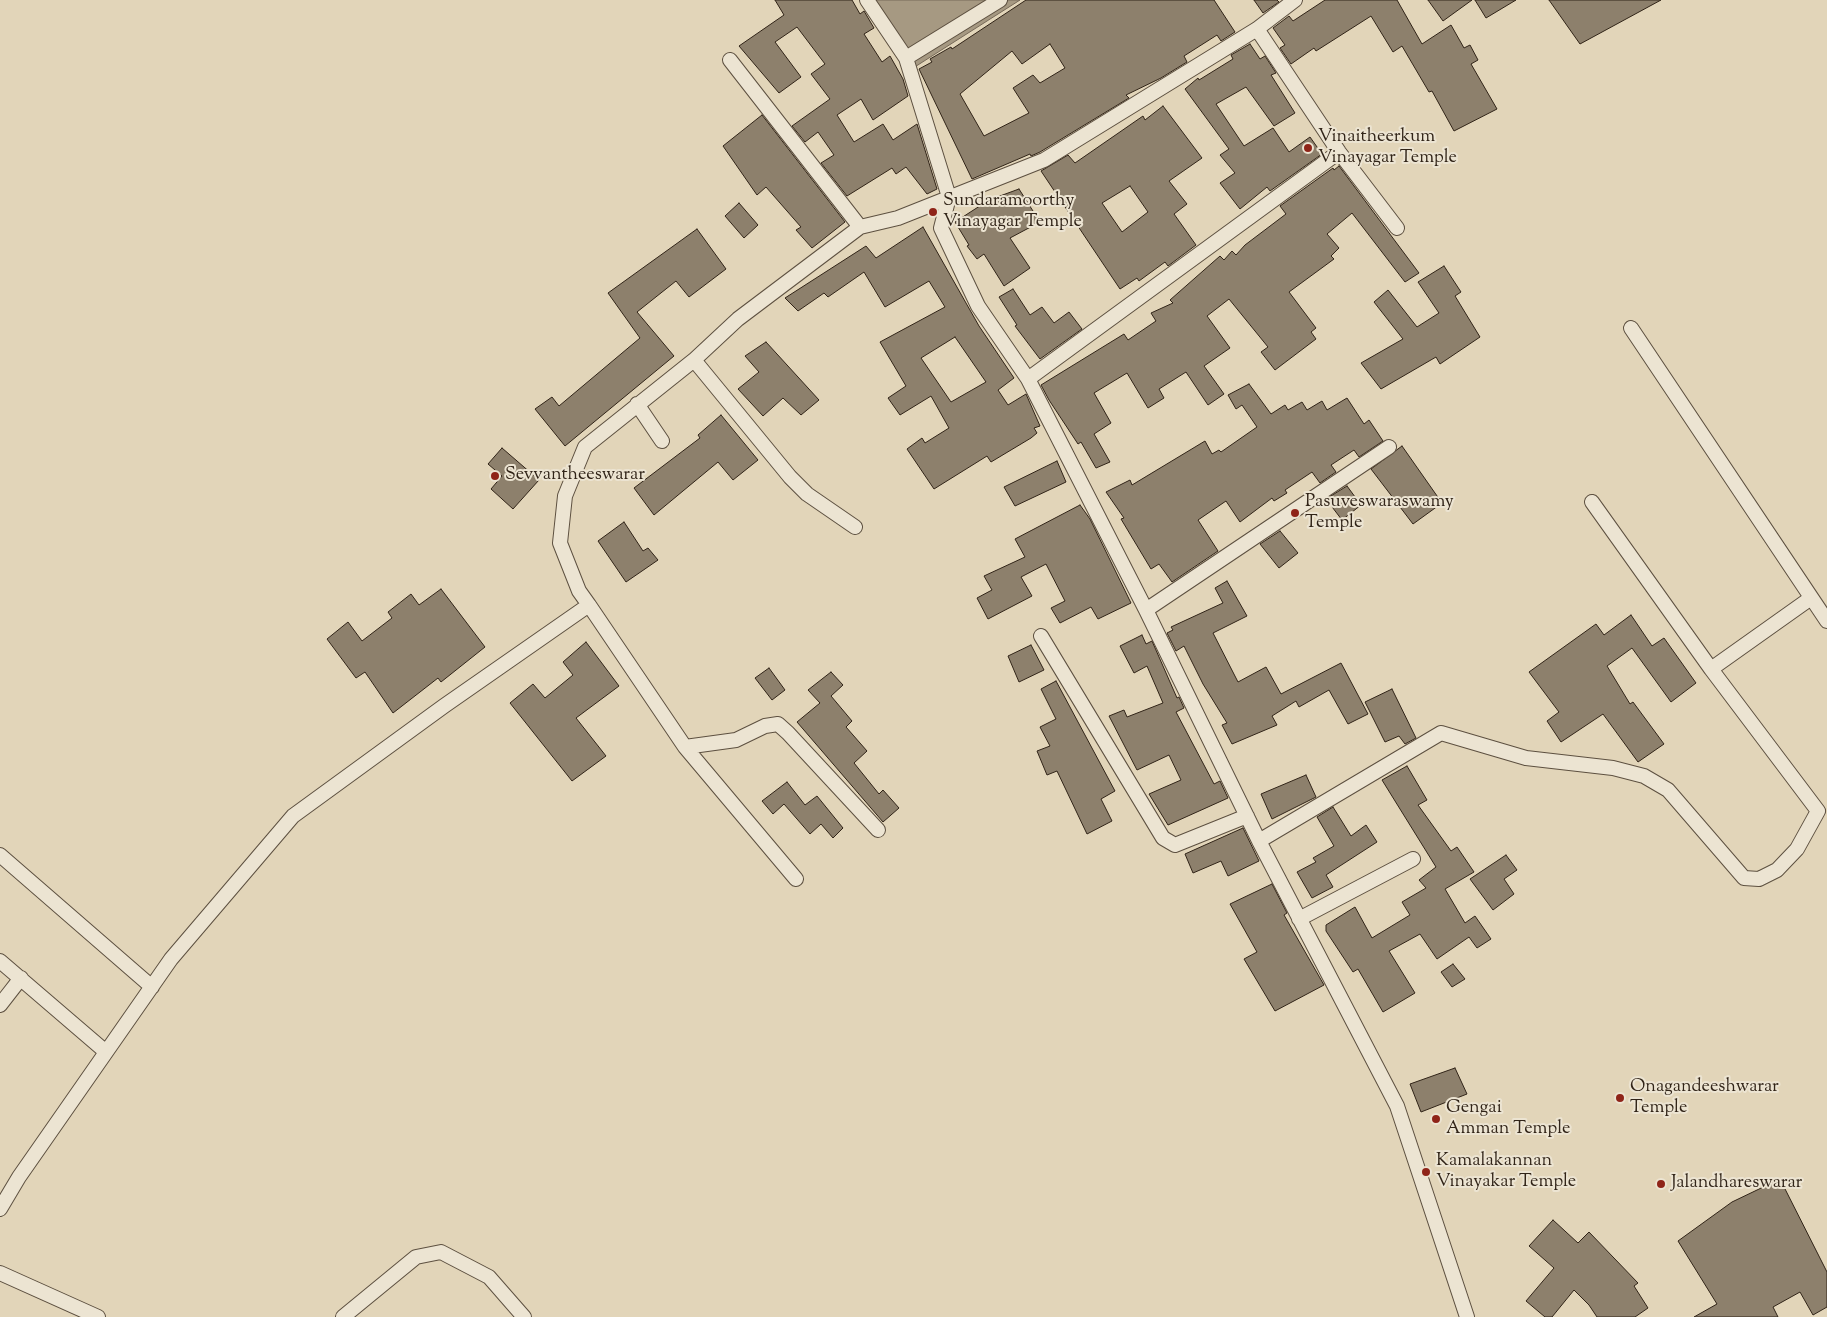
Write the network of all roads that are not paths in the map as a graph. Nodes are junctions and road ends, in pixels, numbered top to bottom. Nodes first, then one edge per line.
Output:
1 (867, 0) edge
2 (1000, 0) edge
3 (1295, 0) edge
4 (1257, 29) junction
5 (906, 58) junction
6 (730, 60) dead end
7 (1339, 152) junction
8 (949, 197) junction
9 (860, 226) junction
10 (1397, 228) dead end
11 (1631, 328) dead end
12 (694, 360) junction
13 (1028, 379) junction
14 (636, 404) junction
15 (662, 441) dead end
16 (1389, 447) dead end
17 (1592, 502) dead end
18 (855, 527) dead end
19 (1811, 598) junction
20 (589, 605) junction
21 (1146, 610) junction
22 (1827, 621) edge
23 (1041, 636) dead end
24 (1711, 670) junction
25 (685, 747) junction
26 (1822, 808) edge
27 (1247, 816) junction
28 (878, 830) dead end
29 (1259, 841) junction
30 (0, 855) edge
31 (1413, 859) dead end
32 (796, 879) dead end
33 (1299, 919) junction
34 (0, 960) edge
35 (21, 978) junction
36 (152, 987) junction
37 (0, 1005) edge
38 (106, 1052) junction
39 (0, 1209) edge
40 (0, 1274) edge
41 (98, 1317) edge
42 (343, 1317) edge
43 (524, 1317) edge
44 (1467, 1317) edge

1 - 5 street
2 - 5 street
3 - 4 street
4 - 7 street
4 - 8 street
5 - 8 street
6 - 9 street
7 - 10 street
7 - 13 street
8 - 9 street
8 - 13 street
9 - 12 street
11 - 19 street
12 - 14 street
12 - 18 street
13 - 21 street
14 - 15 street
14 - 20 street
16 - 21 street
17 - 24 street
19 - 22 street
19 - 24 street
20 - 25 street
20 - 36 street
21 - 27 street
23 - 27 street
24 - 26 street
25 - 28 street
25 - 32 street
26 - 29 street
27 - 29 street
29 - 33 street
30 - 36 street
31 - 33 street
33 - 44 street
34 - 35 street
35 - 37 street
35 - 38 street
36 - 38 street
38 - 39 street
40 - 41 street
42 - 43 street

